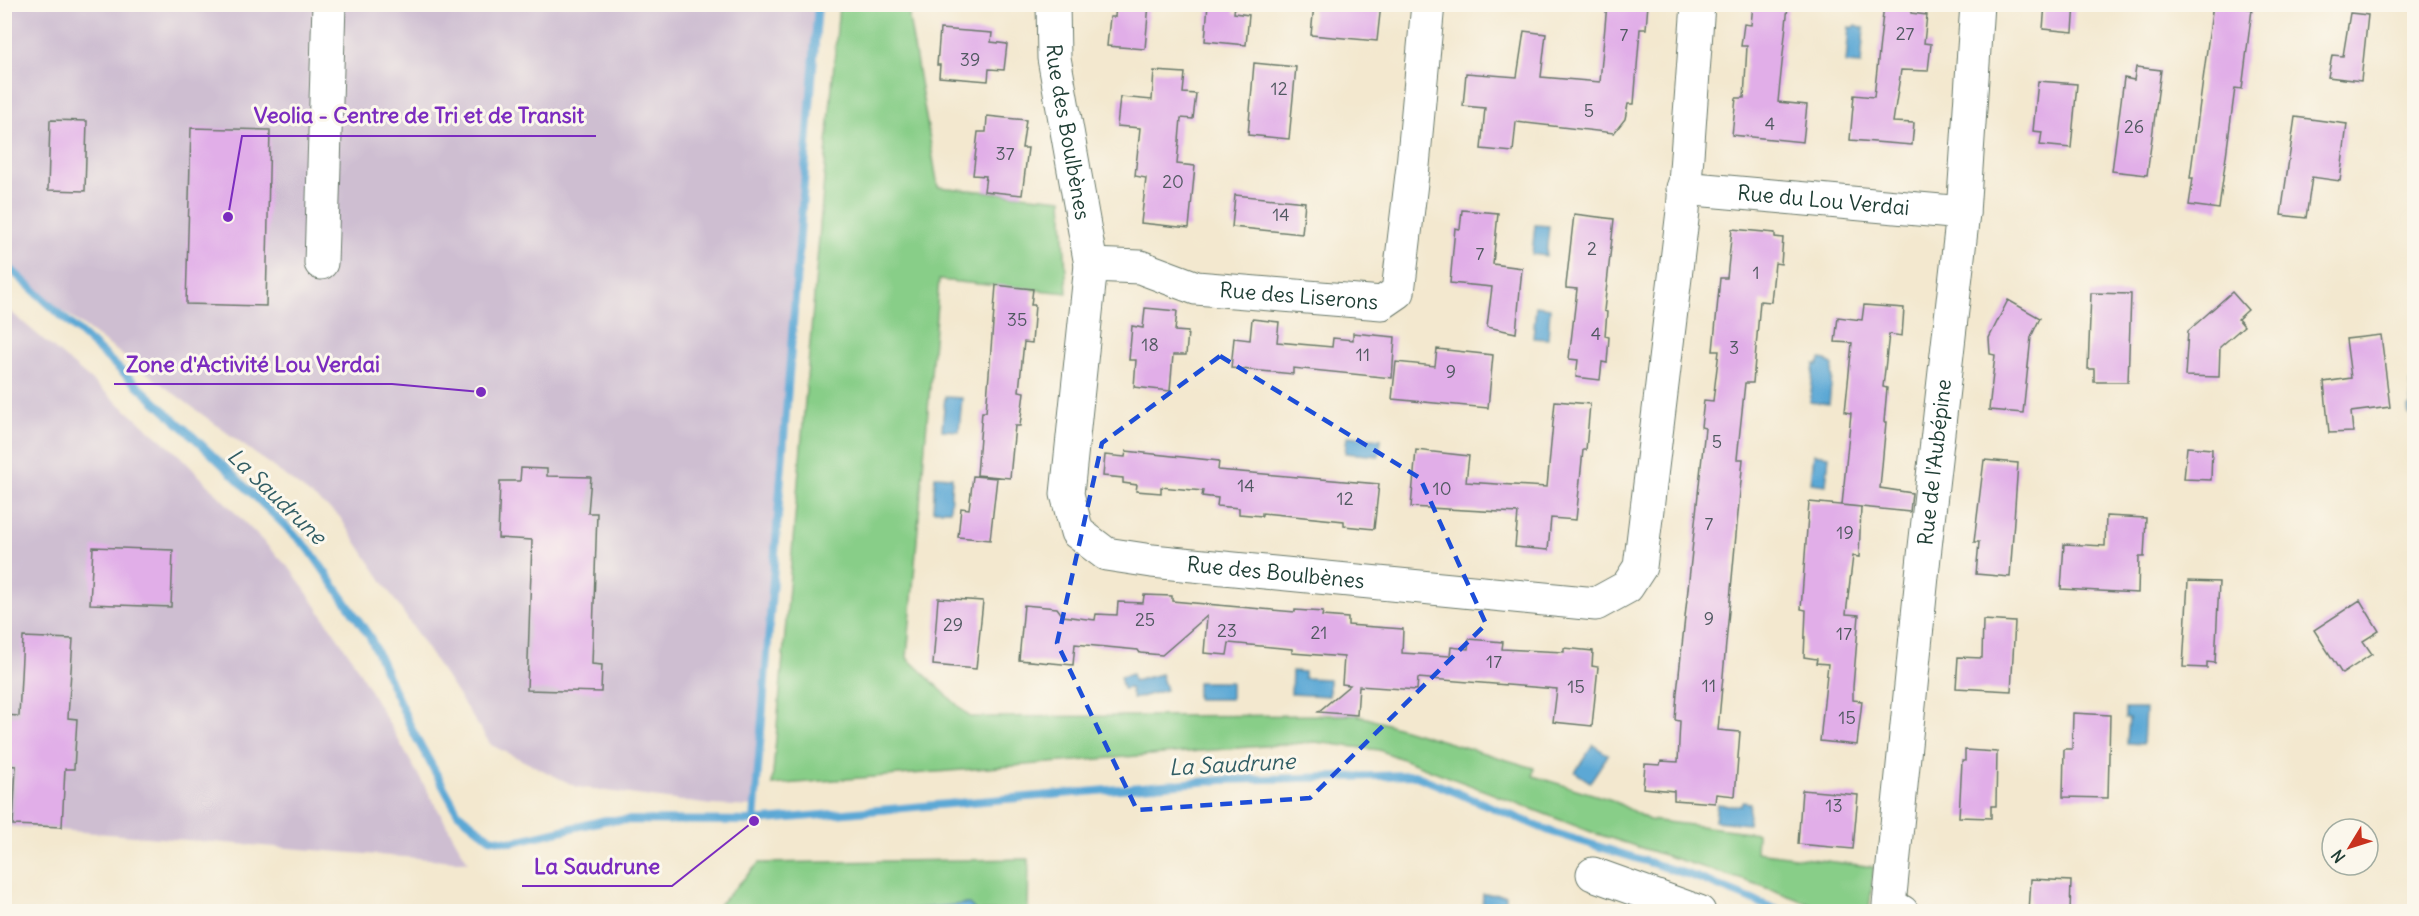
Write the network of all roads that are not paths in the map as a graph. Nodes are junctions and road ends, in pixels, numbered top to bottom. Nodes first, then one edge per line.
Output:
1 (329, 4) edge
2 (1053, 4) edge
3 (1428, 4) edge
4 (1698, 4) edge
5 (1977, 4) edge
6 (1683, 200) junction
7 (1963, 213) junction
8 (321, 263) dead end
9 (1091, 265) junction
10 (1593, 874) dead end
11 (1699, 912) edge
12 (1902, 912) edge

1 - 8 street
2 - 9 street, Rue des Boulbènes
3 - 9 street, Rue des Liserons
4 - 6 street
5 - 7 street, Rue de l'Aubépine
6 - 7 street, Rue du Lou Verdai
6 - 9 street, Rue des Boulbènes
7 - 12 street, Rue de l'Aubépine
10 - 11 street

